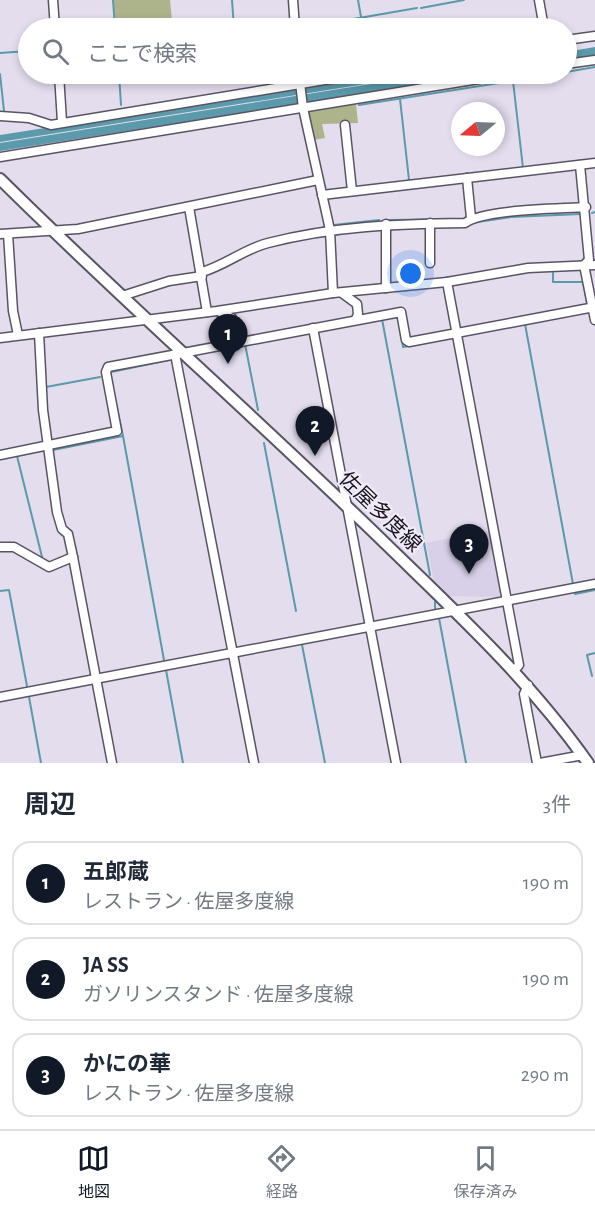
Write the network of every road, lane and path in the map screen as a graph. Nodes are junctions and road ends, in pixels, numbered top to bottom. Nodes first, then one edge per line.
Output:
1 (53, 0) edge
2 (292, 0) edge
3 (539, 0) edge
4 (54, 18) edge
5 (294, 18) edge
6 (542, 18) edge
7 (595, 36) edge
8 (577, 39) edge
9 (595, 60) edge
10 (577, 63) edge
11 (60, 84) edge
12 (305, 84) edge
13 (447, 84) edge
14 (299, 85) junction
15 (302, 107) junction
16 (0, 116) edge
17 (63, 122) junction
18 (345, 126) dead end
19 (0, 157) edge
20 (595, 163) edge
21 (580, 165) junction
22 (467, 178) junction
23 (0, 179) edge
24 (318, 180) junction
25 (352, 191) junction
26 (322, 195) junction
27 (189, 207) junction
28 (589, 208) edge
29 (471, 218) junction
30 (430, 223) junction
31 (386, 224) junction
32 (330, 230) junction
33 (54, 232) junction
34 (4, 234) edge
35 (430, 263) dead end
36 (595, 265) edge
37 (584, 266) junction
38 (202, 274) junction
39 (447, 282) junction
40 (387, 288) junction
41 (333, 293) junction
42 (122, 296) junction
43 (594, 307) edge
44 (217, 311) junction
45 (207, 312) junction
46 (356, 319) junction
47 (148, 320) junction
48 (595, 320) edge
49 (313, 328) junction
50 (39, 333) junction
51 (456, 333) junction
52 (18, 335) junction
53 (0, 338) edge
54 (238, 342) junction
55 (178, 354) junction
56 (50, 445) junction
57 (0, 455) edge
58 (346, 506) junction
59 (0, 547) edge
60 (73, 557) junction
61 (595, 584) edge
62 (507, 601) junction
63 (456, 610) junction
64 (370, 627) junction
65 (233, 653) junction
66 (514, 671) junction
67 (96, 678) junction
68 (528, 685) junction
69 (0, 697) edge
70 (585, 759) edge
71 (112, 763) edge
72 (254, 763) edge
73 (396, 763) edge
74 (538, 763) edge

1 - 4 street
2 - 5 street
3 - 6 street
7 - 8 street
9 - 10 street
11 - 17 street
12 - 14 street
13 - 15 street
14 - 15 street
14 - 17 street
15 - 19 street
15 - 24 street
16 - 17 street
18 - 25 street
20 - 21 street
21 - 22 street
21 - 28 street
22 - 25 street
22 - 29 street
23 - 33 main road, 佐屋多度線
24 - 26 street
24 - 27 street
25 - 26 street
26 - 32 street
27 - 33 street
27 - 38 street
28 - 29 street
28 - 37 street
29 - 30 street
30 - 31 street
30 - 35 street
31 - 32 street
31 - 40 street
32 - 38 street
32 - 41 street
33 - 34 street
33 - 42 main road, 佐屋多度線
34 - 52 street
36 - 37 street
37 - 39 street
37 - 43 street
38 - 42 street
38 - 45 street
39 - 40 street
39 - 51 street
40 - 41 street
41 - 44 street
41 - 46 street
42 - 47 main road, 佐屋多度線
43 - 48 street
43 - 51 street
44 - 45 street
44 - 54 street
45 - 47 street
46 - 49 street
46 - 51 street
47 - 50 street
47 - 55 main road, 佐屋多度線
49 - 54 street
49 - 58 street
50 - 52 street
50 - 56 street
51 - 62 street
52 - 53 street
54 - 55 street
55 - 56 street
55 - 58 main road, 佐屋多度線
55 - 65 street
56 - 57 street
56 - 60 street
58 - 63 main road, 佐屋多度線
58 - 64 street
59 - 60 street
60 - 67 street
61 - 62 street
62 - 63 street
62 - 66 street
63 - 64 street
63 - 66 main road, 佐屋多度線
64 - 65 street
64 - 73 street
65 - 67 street
65 - 72 street
66 - 68 main road, 佐屋多度線
67 - 69 street
67 - 71 street
68 - 70 main road, 佐屋多度線
68 - 74 street
70 - 74 street

